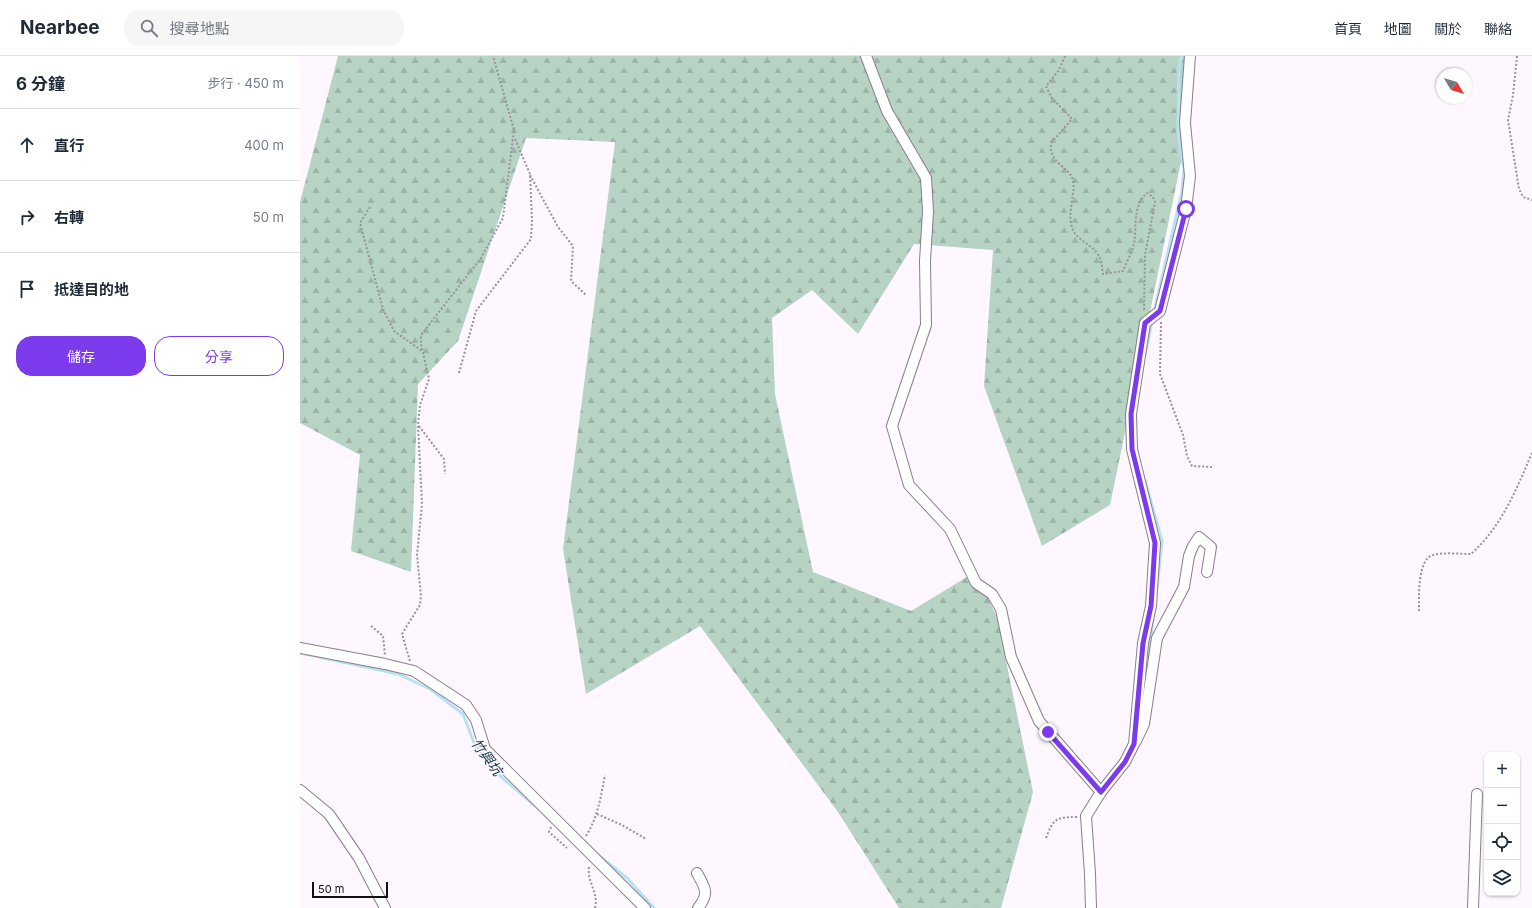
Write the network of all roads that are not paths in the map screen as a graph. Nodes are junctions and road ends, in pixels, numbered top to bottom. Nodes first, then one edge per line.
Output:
1 (866, 56) edge
2 (1190, 56) edge
3 (1207, 572) dead end
4 (300, 648) edge
5 (1134, 744) junction
6 (300, 790) edge
7 (1101, 792) junction
8 (1478, 794) dead end
9 (697, 873) dead end
10 (385, 908) edge
11 (645, 908) edge
12 (698, 908) edge
13 (1091, 908) edge
14 (1473, 908) edge

1 - 7 street
2 - 5 street
3 - 5 street
4 - 11 street
5 - 7 street
6 - 10 street
7 - 13 street
8 - 14 street
9 - 12 street

